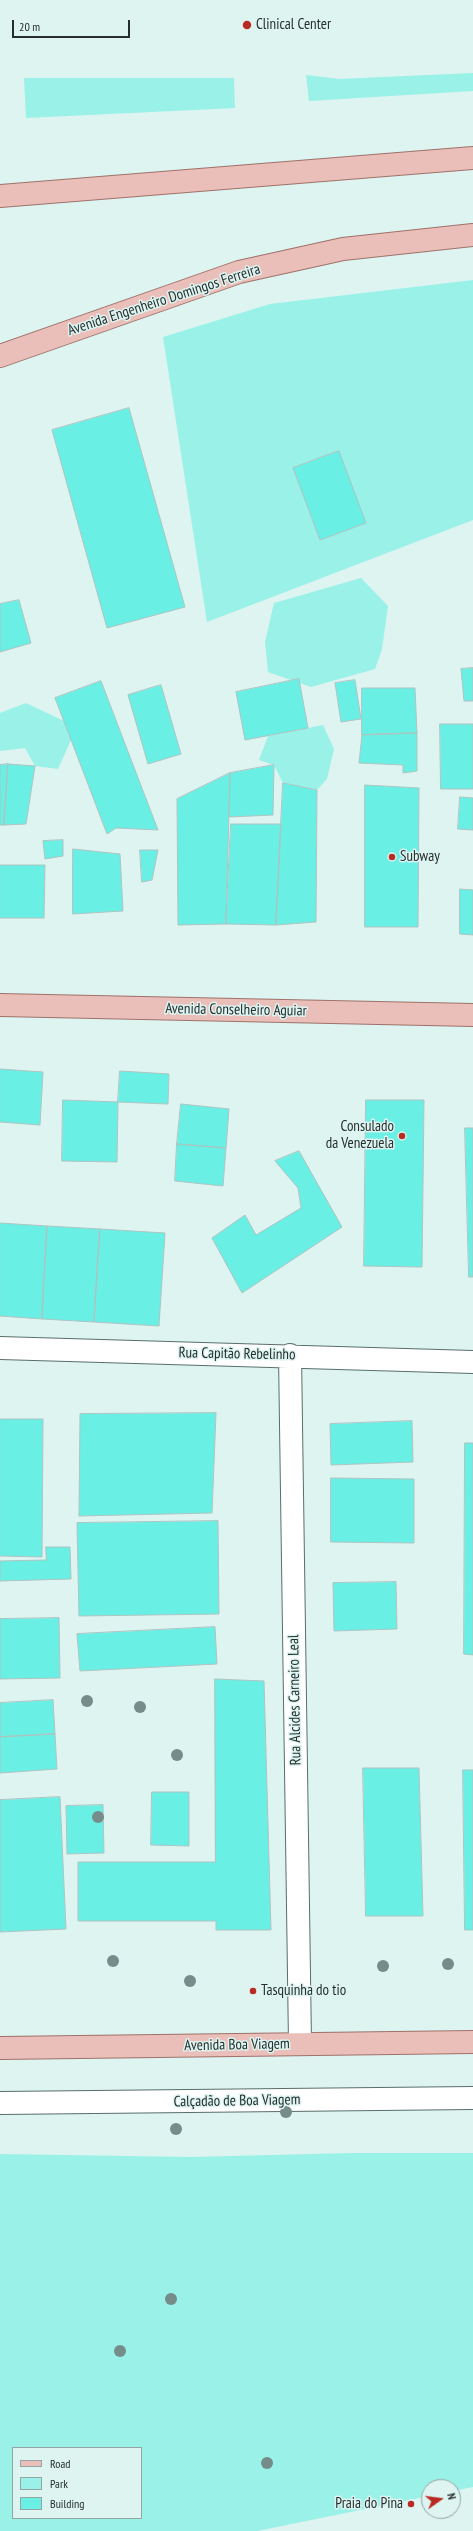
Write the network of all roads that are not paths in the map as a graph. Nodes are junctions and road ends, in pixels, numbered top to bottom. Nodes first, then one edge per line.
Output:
1 (473, 158) edge
2 (0, 196) edge
3 (473, 236) edge
4 (0, 356) edge
5 (0, 1005) edge
6 (473, 1015) edge
7 (0, 1348) edge
8 (290, 1355) junction
9 (473, 1362) edge
10 (473, 2042) edge
11 (300, 2044) junction
12 (0, 2048) edge
13 (473, 2098) edge
14 (0, 2104) edge

1 - 2 main road
3 - 4 main road, Avenida Engenheiro Domingos Ferreira
5 - 6 main road, Avenida Conselheiro Aguiar
7 - 8 street, Rua Capitão Rebelinho
8 - 9 street, Rua Capitão Rebelinho
8 - 11 street, Rua Alcides Carneiro Leal
10 - 11 main road, Avenida Boa Viagem
11 - 12 main road, Avenida Boa Viagem
13 - 14 street, Calçadão de Boa Viagem

